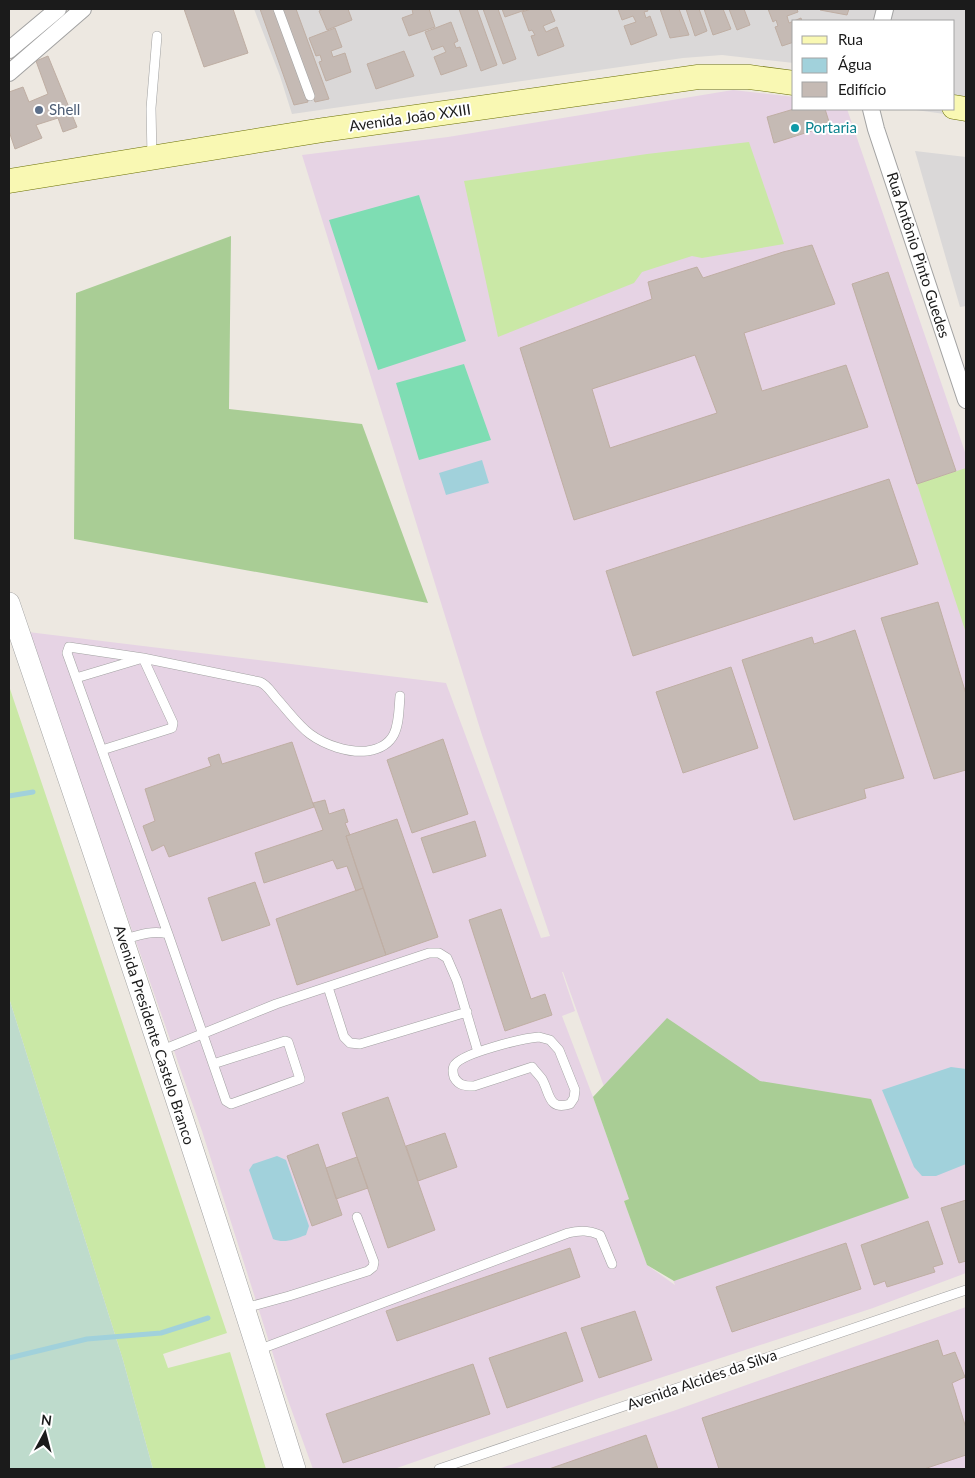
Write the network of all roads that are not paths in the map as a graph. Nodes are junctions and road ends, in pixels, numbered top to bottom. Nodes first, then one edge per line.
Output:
1 (58, 9) edge
2 (83, 9) edge
3 (278, 9) edge
4 (157, 36) dead end
5 (9, 50) edge
6 (9, 73) edge
7 (792, 83) edge
8 (310, 96) dead end
9 (871, 110) edge
10 (152, 157) junction
11 (15, 178) edge
12 (966, 400) edge
13 (9, 603) edge
14 (143, 658) junction
15 (76, 678) junction
16 (400, 696) dead end
17 (102, 750) junction
18 (168, 934) junction
19 (123, 940) junction
20 (328, 987) junction
21 (466, 1012) junction
22 (202, 1034) junction
23 (159, 1051) junction
24 (478, 1052) junction
25 (213, 1064) junction
26 (357, 1217) dead end
27 (612, 1264) dead end
28 (966, 1290) edge
29 (245, 1308) junction
30 (258, 1350) junction
31 (295, 1469) edge
32 (439, 1469) edge

1 - 5 street
2 - 6 street
3 - 8 lane
4 - 10 lane
7 - 10 main road, Avenida João XXIII
9 - 12 street, Rua Antônio Pinto Guedes
10 - 11 main road, Avenida João XXIII
13 - 19 street, Avenida Presidente Castelo Branco
14 - 15 lane
14 - 15 lane
14 - 16 lane
14 - 17 lane
15 - 17 lane
17 - 18 lane
18 - 19 lane
18 - 22 lane
19 - 23 street, Avenida Presidente Castelo Branco
20 - 21 lane
20 - 21 lane
20 - 22 lane
21 - 24 lane
22 - 23 lane
22 - 25 lane
23 - 29 street, Avenida Presidente Castelo Branco
24 - 24 lane
25 - 25 lane
26 - 29 lane
27 - 30 lane
28 - 32 lane, Avenida Alcides da Silva
29 - 30 street, Avenida Presidente Castelo Branco
30 - 31 street, Avenida Presidente Castelo Branco

